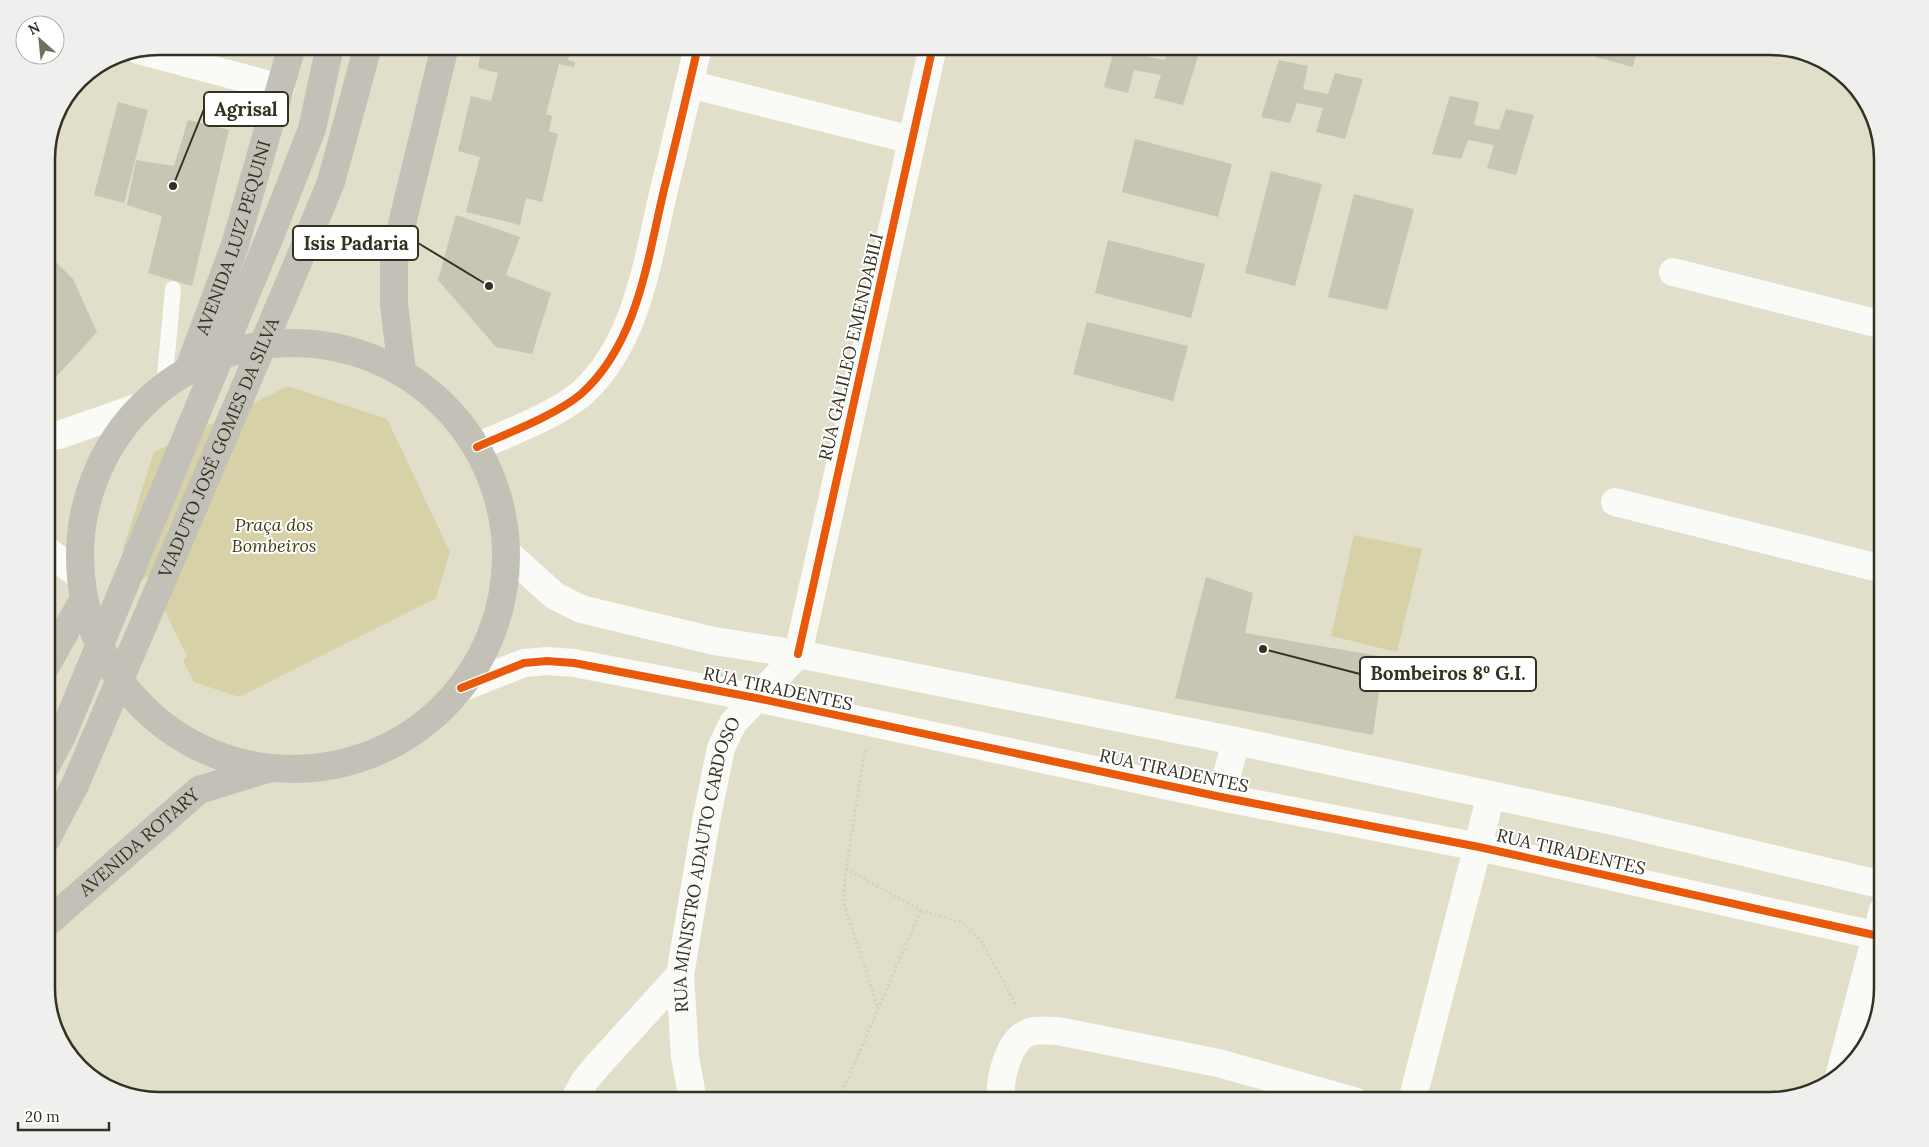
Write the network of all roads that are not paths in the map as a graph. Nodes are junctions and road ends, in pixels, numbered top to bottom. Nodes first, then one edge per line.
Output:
1 (157, 55) edge
2 (290, 55) edge
3 (328, 55) edge
4 (366, 55) edge
5 (443, 55) edge
6 (696, 55) edge
7 (931, 55) edge
8 (690, 84) junction
9 (281, 88) junction
10 (912, 140) junction
11 (1673, 272) dead end
12 (173, 290) dead end
13 (1874, 322) edge
14 (188, 371) junction
15 (402, 372) junction
16 (164, 387) junction
17 (142, 406) junction
18 (55, 436) edge
19 (477, 447) junction
20 (1615, 502) dead end
21 (507, 553) junction
22 (55, 560) edge
23 (1874, 567) edge
24 (81, 588) junction
25 (55, 646) edge
26 (798, 654) junction
27 (461, 688) junction
28 (756, 698) junction
29 (1236, 741) junction
30 (55, 749) edge
31 (269, 769) junction
32 (1491, 795) junction
33 (1221, 797) junction
34 (55, 823) edge
35 (1479, 847) junction
36 (1874, 883) edge
37 (55, 916) edge
38 (1874, 935) edge
39 (1874, 954) edge
40 (680, 975) junction
41 (1843, 1063) edge
42 (579, 1092) edge
43 (691, 1092) edge
44 (1001, 1092) edge
45 (1322, 1092) edge
46 (1414, 1092) edge

1 - 9 street
2 - 9 main road, AVENIDA LUIZ PEQUINI
3 - 30 main road, VIADUTO JOSÉ GOMES DA SILVA
4 - 34 main road, VIADUTO JOSÉ GOMES DA SILVA
5 - 15 main road
6 - 8 street
7 - 10 street, RUA GALILEO EMENDABILI
8 - 10 street
8 - 19 street
9 - 14 main road, AVENIDA LUIZ PEQUINI
10 - 26 street, RUA GALILEO EMENDABILI
11 - 13 street
12 - 16 lane
14 - 15 main road
14 - 16 main road
15 - 19 main road
16 - 17 main road
17 - 18 street
17 - 24 main road
19 - 21 main road
20 - 23 street
21 - 26 street, RUA TIRADENTES
21 - 27 main road
22 - 24 street
24 - 25 main road
24 - 31 main road
26 - 28 street, RUA MINISTRO ADAUTO CARDOSO
26 - 29 street, RUA TIRADENTES
27 - 28 street, RUA TIRADENTES
27 - 31 main road
28 - 33 street, RUA TIRADENTES
28 - 40 street, RUA MINISTRO ADAUTO CARDOSO
29 - 32 street, RUA TIRADENTES
29 - 33 street
31 - 37 main road, AVENIDA ROTARY
32 - 35 street
32 - 36 street, RUA TIRADENTES
33 - 35 street, RUA TIRADENTES
35 - 38 street, RUA TIRADENTES
35 - 46 street
39 - 41 street
40 - 42 street
40 - 43 street, RUA MINISTRO ADAUTO CARDOSO
44 - 45 street

